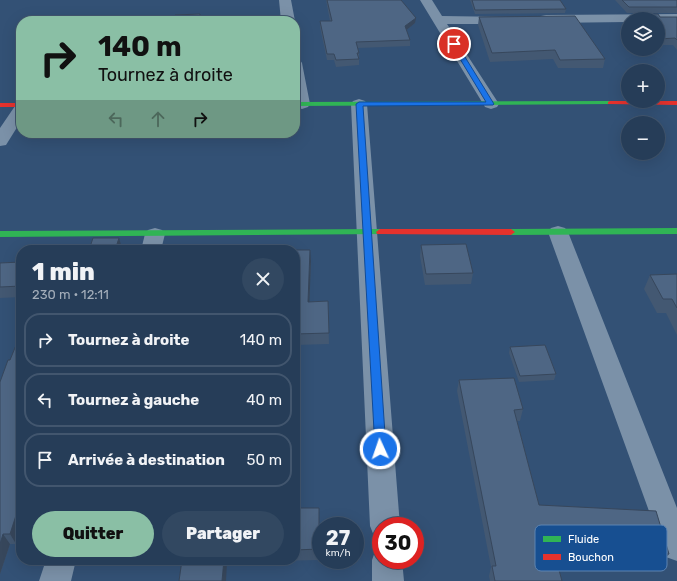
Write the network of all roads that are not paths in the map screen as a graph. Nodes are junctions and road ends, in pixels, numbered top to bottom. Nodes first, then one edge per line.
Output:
1 (286, 0) edge
2 (426, 0) edge
3 (288, 16) edge
4 (677, 18) edge
5 (534, 19) edge
6 (439, 20) junction
7 (518, 20) edge
8 (677, 103) edge
9 (300, 104) edge
10 (359, 104) junction
11 (491, 104) junction
12 (0, 105) edge
13 (16, 105) edge
14 (16, 117) edge
15 (0, 141) edge
16 (677, 231) edge
17 (367, 232) junction
18 (558, 232) junction
19 (0, 234) edge
20 (153, 242) edge
21 (384, 517) edge
22 (677, 547) edge
23 (60, 565) edge
24 (387, 569) edge
25 (55, 581) edge
26 (388, 581) edge

1 - 3 street
2 - 6 street
4 - 5 street
6 - 7 street
6 - 11 street
8 - 11 street
9 - 10 street
10 - 11 street
10 - 17 street
12 - 13 street
14 - 15 street
16 - 18 street
17 - 18 street
17 - 20 street
17 - 21 street
18 - 22 street
19 - 20 street
23 - 25 street
24 - 26 street

